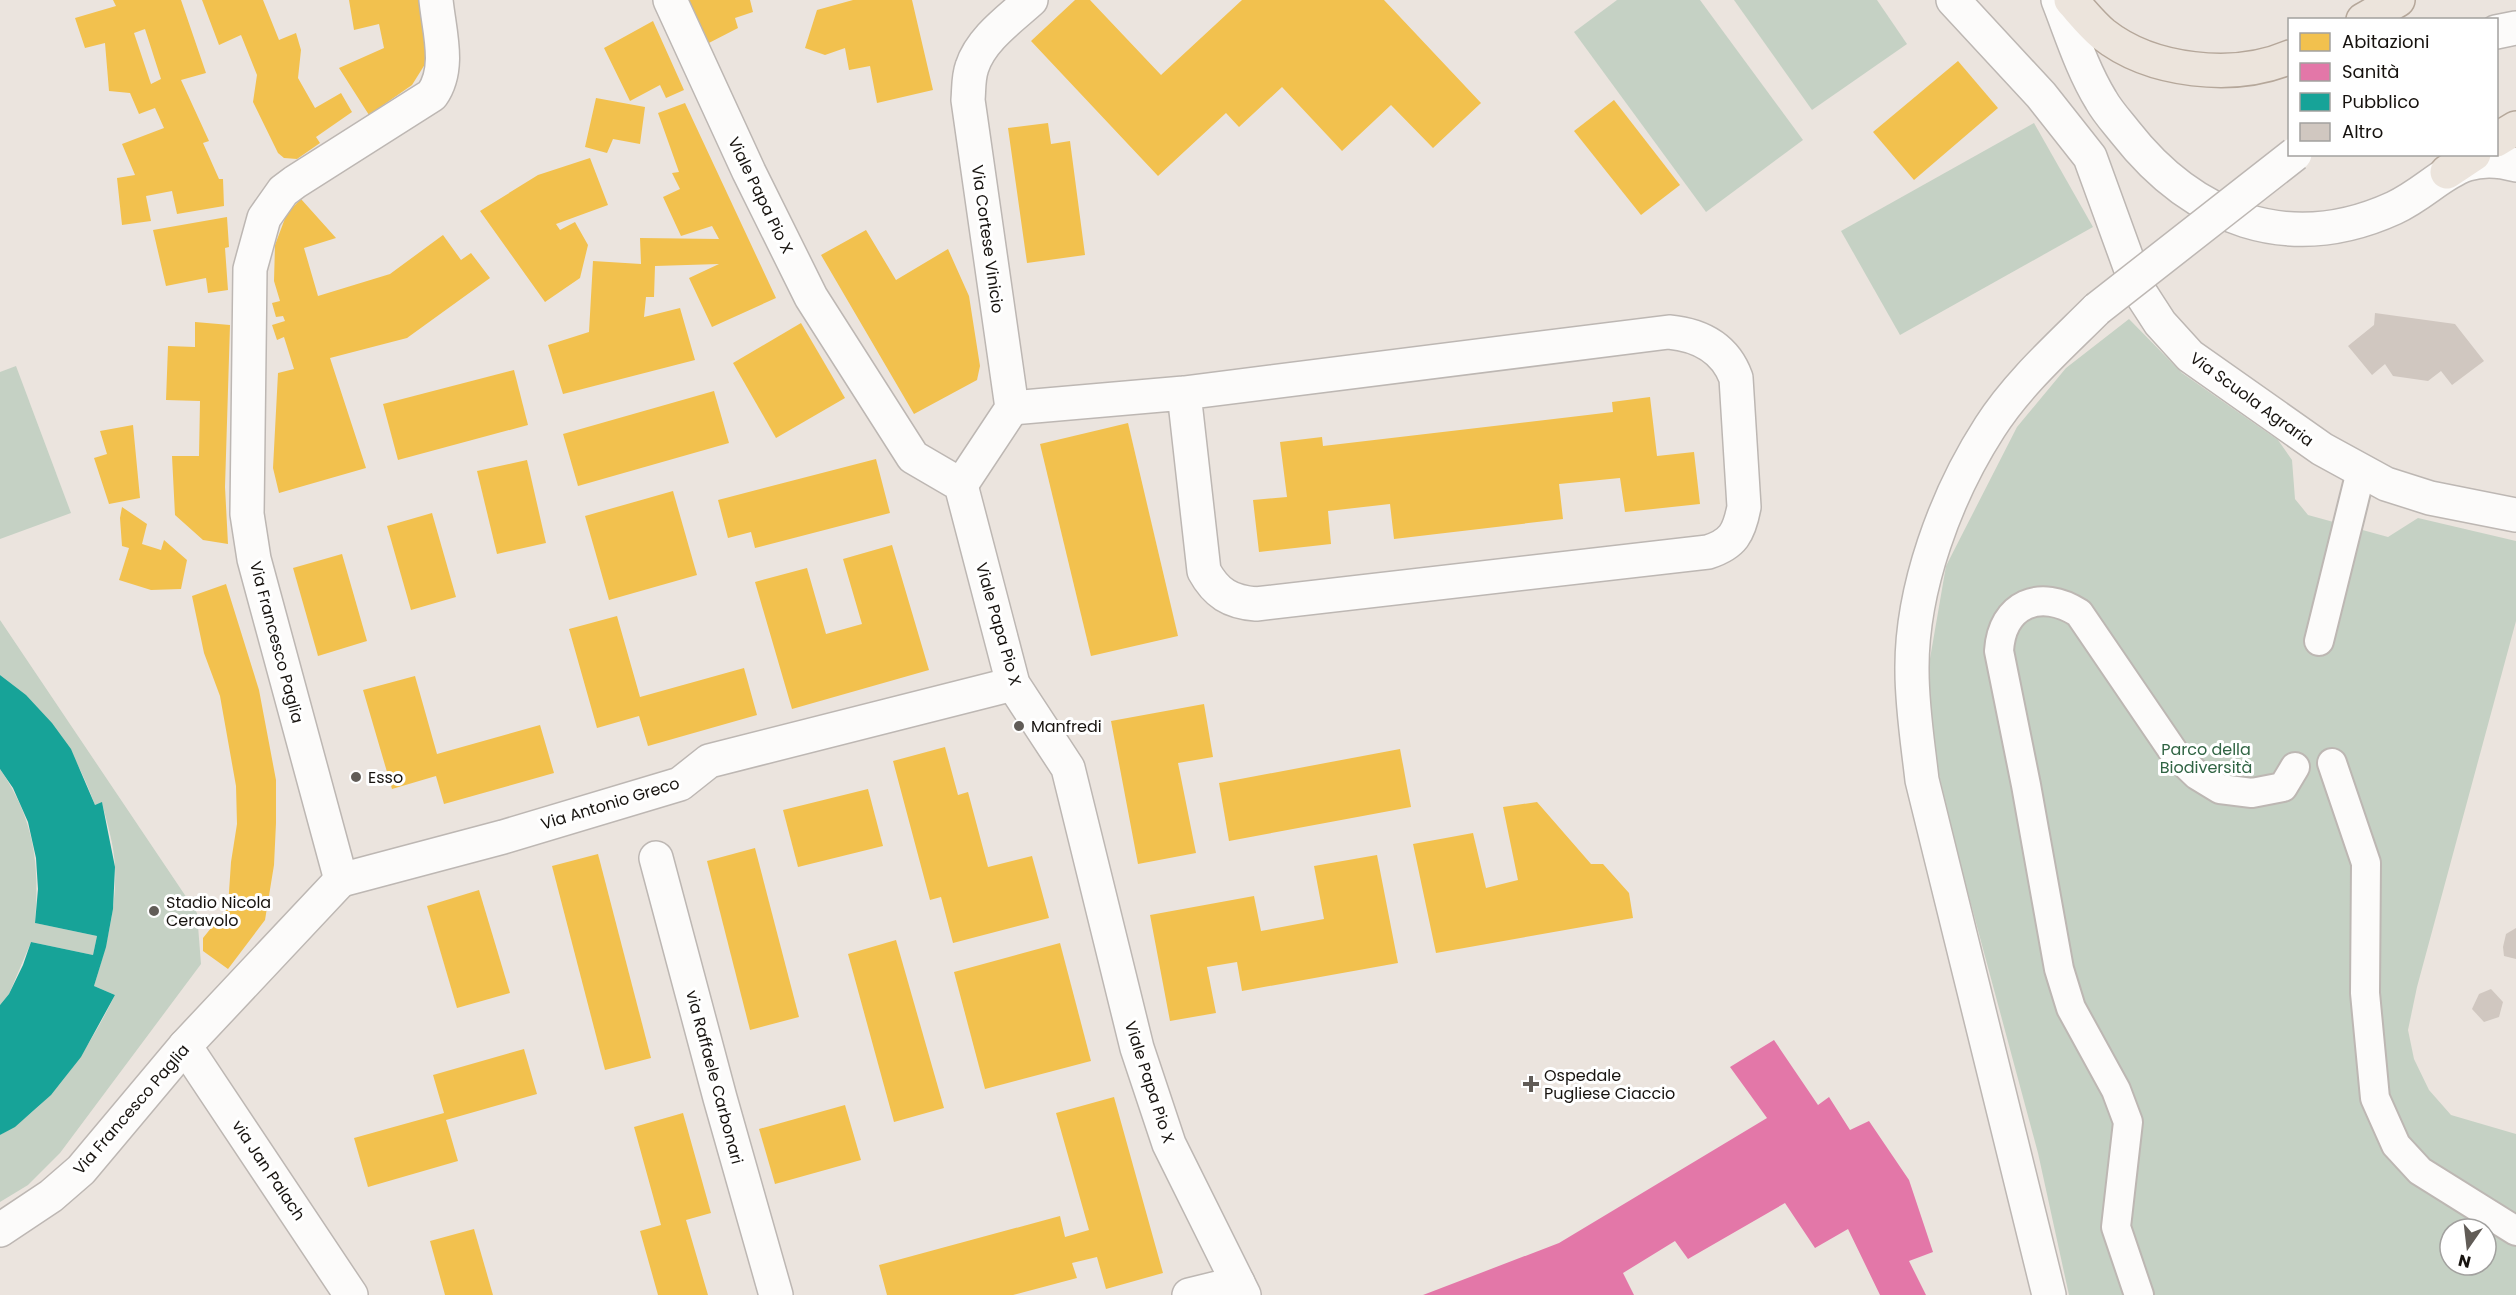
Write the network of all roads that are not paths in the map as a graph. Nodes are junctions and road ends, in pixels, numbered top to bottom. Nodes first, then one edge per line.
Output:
1 (436, 0) edge
2 (670, 0) edge
3 (1031, 0) edge
4 (1953, 0) edge
5 (2058, 0) edge
6 (2071, 0) edge
7 (2398, 0) edge
8 (2366, 18) edge
9 (2516, 28) edge
10 (2498, 32) edge
11 (2288, 57) edge
12 (2516, 128) edge
13 (2498, 139) edge
14 (2292, 156) edge
15 (2460, 163) edge
16 (2516, 165) edge
17 (1184, 393) junction
18 (1012, 408) junction
19 (2361, 471) junction
20 (961, 485) junction
21 (2516, 515) edge
22 (2319, 641) dead end
23 (1013, 684) junction
24 (2332, 763) dead end
25 (2295, 767) dead end
26 (656, 858) dead end
27 (341, 880) junction
28 (185, 1046) junction
29 (0, 1230) edge
30 (2516, 1231) edge
31 (1241, 1289) edge
32 (351, 1295) edge
33 (776, 1295) edge
34 (1189, 1295) edge
35 (2049, 1295) edge
36 (2139, 1295) edge

1 - 27 street, Via Francesco Paglia
2 - 20 street, Viale Papa Pio X
3 - 18 street, Via Cortese Vinicio
4 - 19 street, Via Scuola Agraria
5 - 15 street
6 - 11 highway
7 - 8 highway
9 - 10 street
12 - 13 highway
14 - 35 street, bridge
15 - 16 street
17 - 17 street
17 - 18 street
18 - 20 street
19 - 21 street, Via Scuola Agraria
19 - 22 street
20 - 23 street, Viale Papa Pio X
23 - 27 street, Via Antonio Greco
23 - 31 street, Viale Papa Pio X
24 - 30 street
25 - 36 street
26 - 33 street, via Raffaele Carbonari
27 - 28 street, Via Francesco Paglia
28 - 29 street, Via Francesco Paglia
28 - 32 street, via Jan Palach
31 - 34 street

